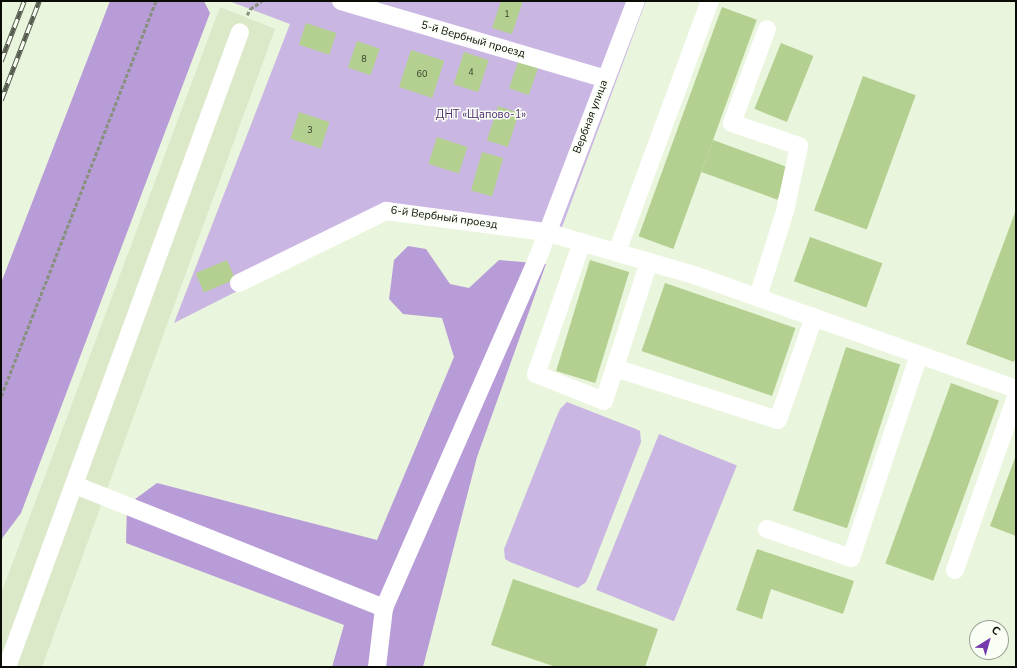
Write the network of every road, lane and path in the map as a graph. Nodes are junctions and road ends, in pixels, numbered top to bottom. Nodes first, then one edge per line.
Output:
1 (156, 1) edge
2 (341, 1) edge
3 (636, 1) edge
4 (710, 1) edge
5 (767, 29) dead end
6 (240, 32) dead end
7 (606, 79) junction
8 (546, 232) junction
9 (582, 242) junction
10 (617, 252) junction
11 (649, 262) junction
12 (238, 283) dead end
13 (758, 297) junction
14 (814, 317) junction
15 (919, 355) junction
16 (615, 368) junction
17 (1016, 389) edge
18 (1, 396) edge
19 (1016, 397) edge
20 (75, 485) junction
21 (767, 530) dead end
22 (955, 570) dead end
23 (384, 608) junction
24 (7, 667) edge
25 (377, 667) edge

1 - 18 path
2 - 7 street, 5-й Вербный проезд
3 - 7 street, Вербная улица
4 - 10 street
5 - 13 street
6 - 20 street
7 - 8 street, Вербная улица
8 - 9 street, 6-й Вербный проезд
8 - 12 street, 6-й Вербный проезд
8 - 23 street, Вербная улица
9 - 10 street, 6-й Вербный проезд
9 - 16 street
10 - 11 street, 6-й Вербный проезд
11 - 13 street, 6-й Вербный проезд
11 - 16 street
13 - 14 street, 6-й Вербный проезд
14 - 15 street, 6-й Вербный проезд
14 - 16 street
15 - 17 street, 6-й Вербный проезд
15 - 21 street
19 - 22 street
20 - 23 street
20 - 24 street
23 - 25 street, Вербная улица

